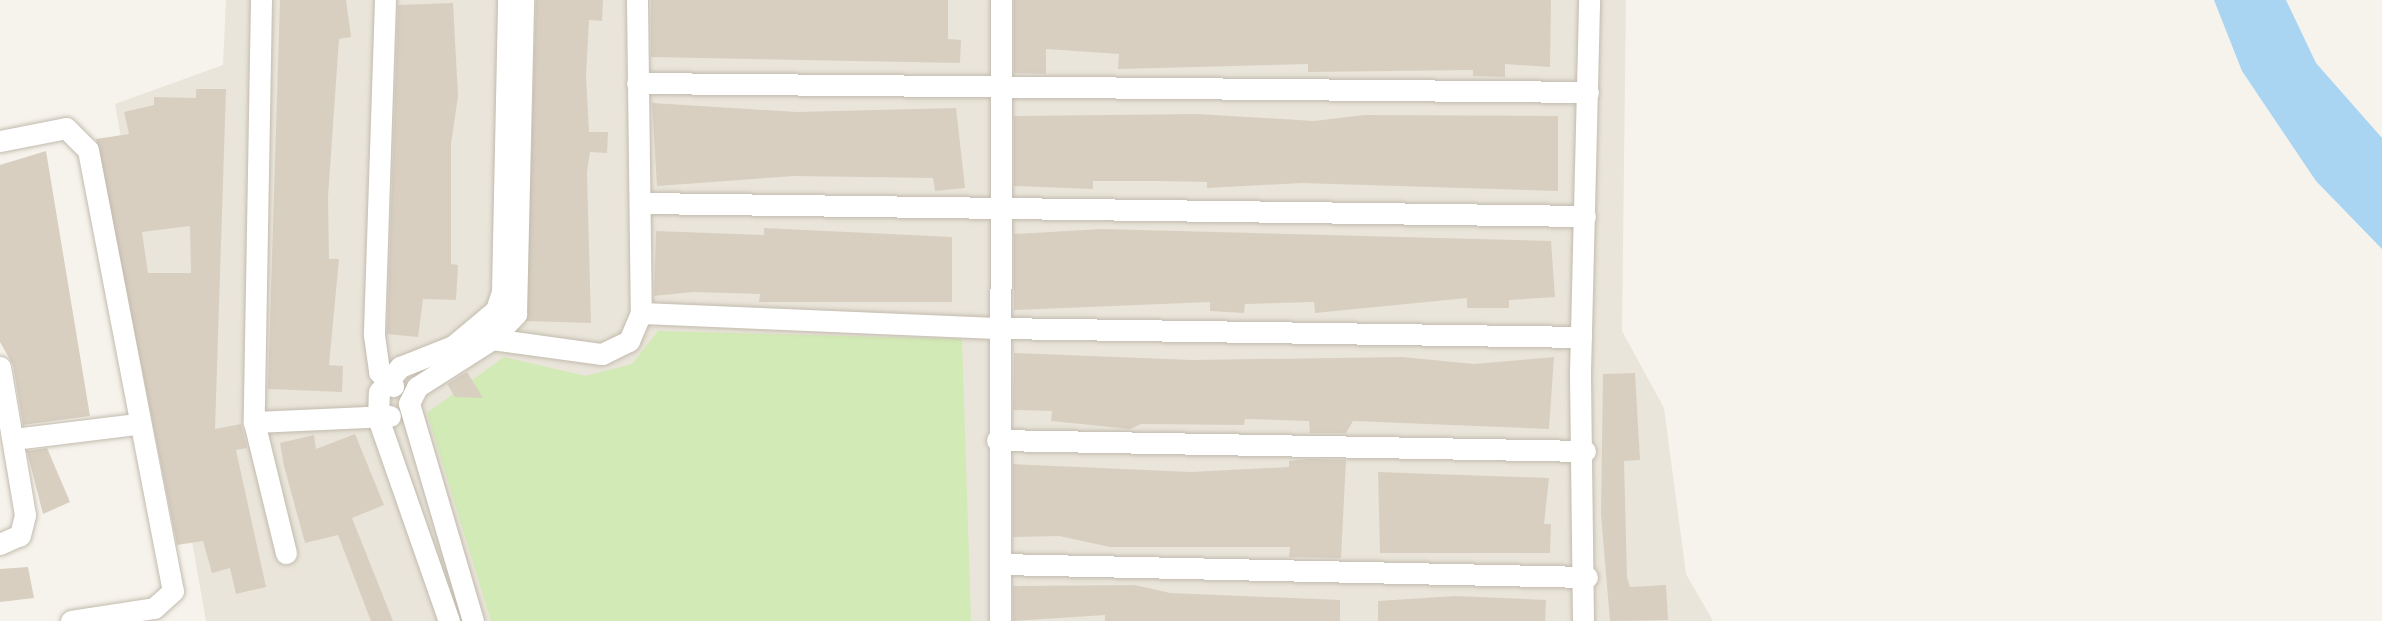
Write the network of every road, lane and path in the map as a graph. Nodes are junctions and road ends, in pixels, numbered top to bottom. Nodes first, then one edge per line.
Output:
1 (261, 0) edge
2 (386, 0) edge
3 (508, 0) edge
4 (523, 0) edge
5 (637, 0) edge
6 (1001, 0) edge
7 (1590, 0) edge
8 (637, 83) junction
9 (997, 89) junction
10 (1588, 92) junction
11 (0, 141) edge
12 (642, 203) junction
13 (998, 206) junction
14 (1585, 216) junction
15 (640, 313) junction
16 (998, 328) junction
17 (1581, 337) junction
18 (492, 339) junction
19 (0, 367) edge
20 (383, 380) junction
21 (410, 403) junction
22 (378, 418) junction
23 (254, 422) junction
24 (137, 424) junction
25 (14, 439) junction
26 (997, 440) junction
27 (1585, 451) junction
28 (0, 544) edge
29 (286, 553) dead end
30 (1000, 564) junction
31 (1587, 577) junction
32 (71, 621) edge
33 (449, 621) edge
34 (473, 621) edge
35 (1000, 621) edge
36 (1583, 621) edge

1 - 23 street
2 - 20 street
3 - 20 street
4 - 18 street
5 - 8 street
6 - 9 street
7 - 10 street
8 - 9 street
8 - 12 street
9 - 10 street
9 - 13 street
10 - 14 street
11 - 24 street
12 - 13 street
12 - 15 street
13 - 14 street
13 - 16 street
14 - 17 street
15 - 16 street
15 - 18 street
16 - 17 street
16 - 26 street
17 - 27 street
18 - 21 street
19 - 25 street
20 - 21 street
20 - 22 street
21 - 22 street
21 - 34 street
22 - 23 street
22 - 33 street
23 - 29 street
24 - 25 street
24 - 32 street
25 - 28 street
26 - 27 street
26 - 30 street
27 - 31 street
30 - 31 street
30 - 35 street
31 - 36 street

